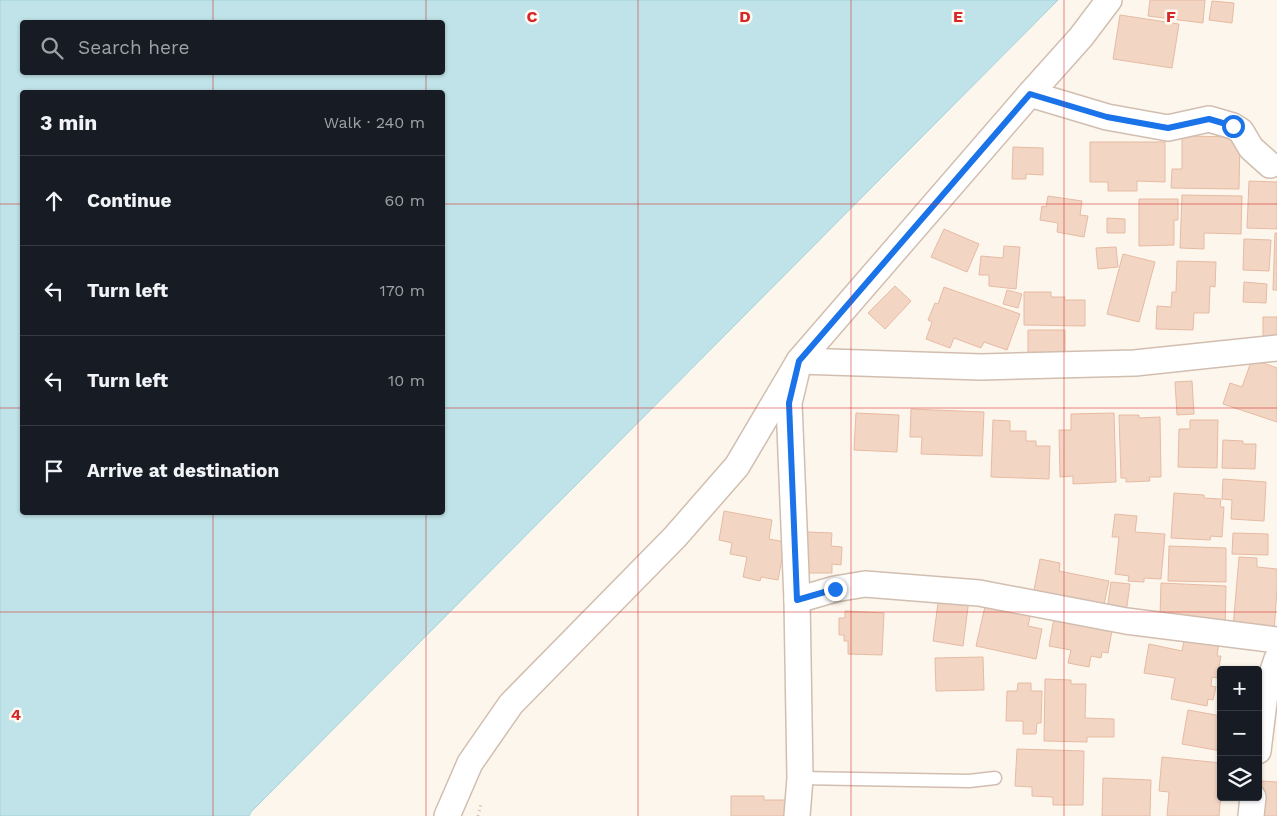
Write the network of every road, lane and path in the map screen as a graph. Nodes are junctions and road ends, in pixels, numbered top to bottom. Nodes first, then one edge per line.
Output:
1 (1109, 0) edge
2 (1030, 94) junction
3 (1270, 165) dead end
4 (1277, 348) edge
5 (799, 361) junction
6 (797, 600) junction
7 (1277, 640) edge
8 (1277, 659) edge
9 (1262, 718) edge
10 (800, 778) junction
11 (995, 778) dead end
12 (1253, 801) edge
13 (447, 816) edge
14 (797, 816) edge
15 (1251, 816) edge

1 - 2 street
2 - 3 street
2 - 5 street
4 - 5 street
5 - 6 street
5 - 13 street
6 - 7 street
6 - 10 street
8 - 9 street
10 - 11 lane
10 - 14 street
12 - 15 street

